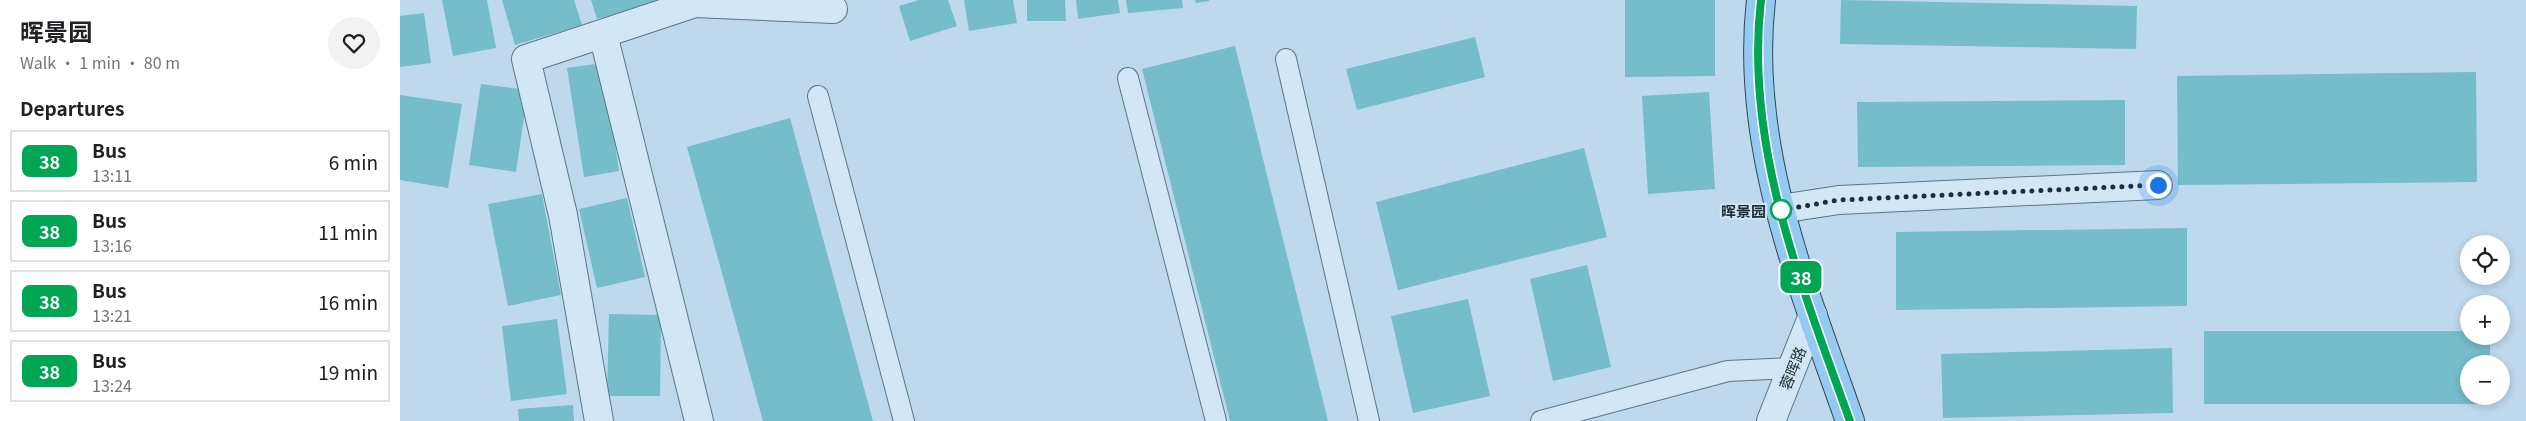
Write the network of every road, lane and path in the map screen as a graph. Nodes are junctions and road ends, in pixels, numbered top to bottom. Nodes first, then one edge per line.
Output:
1 (1761, 0) edge
2 (695, 2) edge
3 (833, 10) dead end
4 (603, 34) junction
5 (1286, 59) dead end
6 (1128, 78) dead end
7 (818, 96) dead end
8 (2158, 185) dead end
9 (1780, 209) junction
10 (1812, 315) junction
11 (1792, 368) junction
12 (694, 418) edge
13 (600, 421) edge
14 (904, 421) edge
15 (1216, 421) edge
16 (1369, 421) edge
17 (1541, 421) edge
18 (1771, 421) edge
19 (1850, 421) edge

1 - 9 main road
2 - 3 street
2 - 4 street
4 - 12 street
4 - 13 street
5 - 16 lane
6 - 15 lane
7 - 14 lane
8 - 9 street
9 - 10 main road
10 - 11 street, 蓉晖路
10 - 19 main road
11 - 17 lane
11 - 18 street, 蓉晖路

